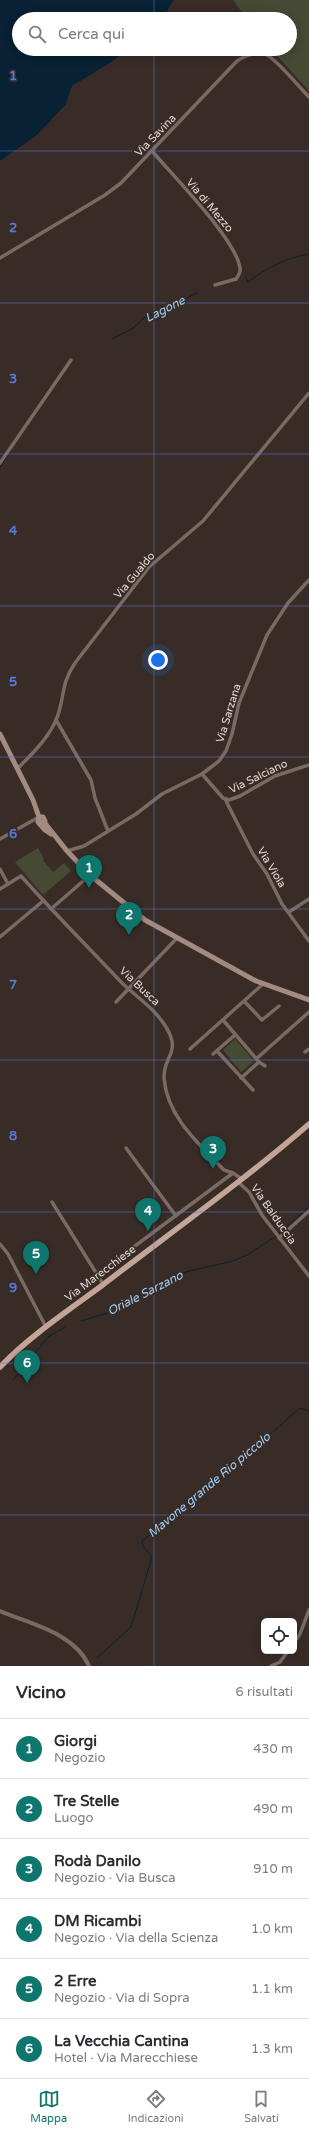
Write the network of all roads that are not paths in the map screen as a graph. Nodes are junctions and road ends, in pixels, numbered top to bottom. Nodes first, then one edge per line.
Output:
1 (248, 56) edge
2 (268, 56) edge
3 (309, 98) edge
4 (152, 151) junction
5 (0, 258) edge
6 (215, 285) dead end
7 (71, 360) dead end
8 (309, 393) edge
9 (0, 462) edge
10 (309, 580) edge
11 (56, 720) junction
12 (0, 734) edge
13 (309, 764) edge
14 (18, 769) junction
15 (202, 774) junction
16 (225, 799) junction
17 (41, 820) junction
18 (108, 830) junction
19 (0, 839) edge
20 (67, 851) junction
21 (0, 869) edge
22 (90, 875) junction
23 (8, 884) junction
24 (0, 889) edge
25 (309, 899) edge
26 (43, 901) junction
27 (51, 909) junction
28 (289, 912) junction
29 (0, 937) edge
30 (177, 938) junction
31 (309, 941) edge
32 (262, 984) junction
33 (128, 988) junction
34 (309, 1000) edge
35 (244, 1001) junction
36 (116, 1002) dead end
37 (279, 1006) dead end
38 (309, 1012) edge
39 (223, 1020) junction
40 (235, 1035) junction
41 (190, 1049) dead end
42 (309, 1049) edge
43 (217, 1051) junction
44 (305, 1052) dead end
45 (213, 1054) dead end
46 (258, 1061) junction
47 (265, 1066) dead end
48 (241, 1078) junction
49 (253, 1090) dead end
50 (309, 1124) edge
51 (126, 1148) dead end
52 (233, 1173) junction
53 (240, 1180) junction
54 (52, 1202) dead end
55 (309, 1211) edge
56 (176, 1216) junction
57 (279, 1238) junction
58 (0, 1244) edge
59 (96, 1275) junction
60 (309, 1276) edge
61 (103, 1284) junction
62 (46, 1327) junction
63 (0, 1367) edge
64 (309, 1610) edge
65 (0, 1611) edge
66 (297, 1638) edge
67 (286, 1654) edge
68 (89, 1666) edge
69 (271, 1666) edge

1 - 4 street, Via Savina
2 - 3 street, Via Savina
4 - 5 street, Via Savina
4 - 6 street, Via di Mezzo
7 - 9 street
8 - 11 street, Via Gualdo
10 - 15 street, Via Sarzana
11 - 14 street, Via Gualdo
11 - 18 street
12 - 14 main road
13 - 16 street, Via Salciano
14 - 17 main road
15 - 16 street, Via Salciano
15 - 18 street, Via Sarzana
16 - 28 street, Via Viola
17 - 19 street
17 - 20 main road
18 - 20 street, Via Sarzana
20 - 22 main road
21 - 23 street
22 - 27 street
22 - 30 main road
23 - 24 street
23 - 26 street, Via Busca
25 - 28 street
26 - 27 street, Via Busca
26 - 29 street
27 - 33 street, Via Busca
28 - 31 street, Via Viola
30 - 32 main road
30 - 33 street
32 - 34 main road
32 - 35 street
33 - 36 street
33 - 52 street, Via Busca
35 - 37 street
35 - 39 street
38 - 46 street
39 - 40 street
39 - 41 street
40 - 43 street
40 - 46 street
42 - 44 street
43 - 45 street
43 - 48 street
46 - 47 street
46 - 48 street
48 - 49 street
50 - 53 main road, Via Marecchiese
51 - 56 street
52 - 53 street, Via Busca
52 - 56 street
53 - 57 street, Via Balduccia
53 - 61 main road, Via Marecchiese
54 - 59 street
55 - 57 street
56 - 59 street
57 - 60 street, Via Balduccia
58 - 62 street
59 - 61 street
61 - 62 main road, Via Marecchiese
62 - 63 main road, Via Marecchiese
64 - 66 street
65 - 68 street
67 - 69 street

